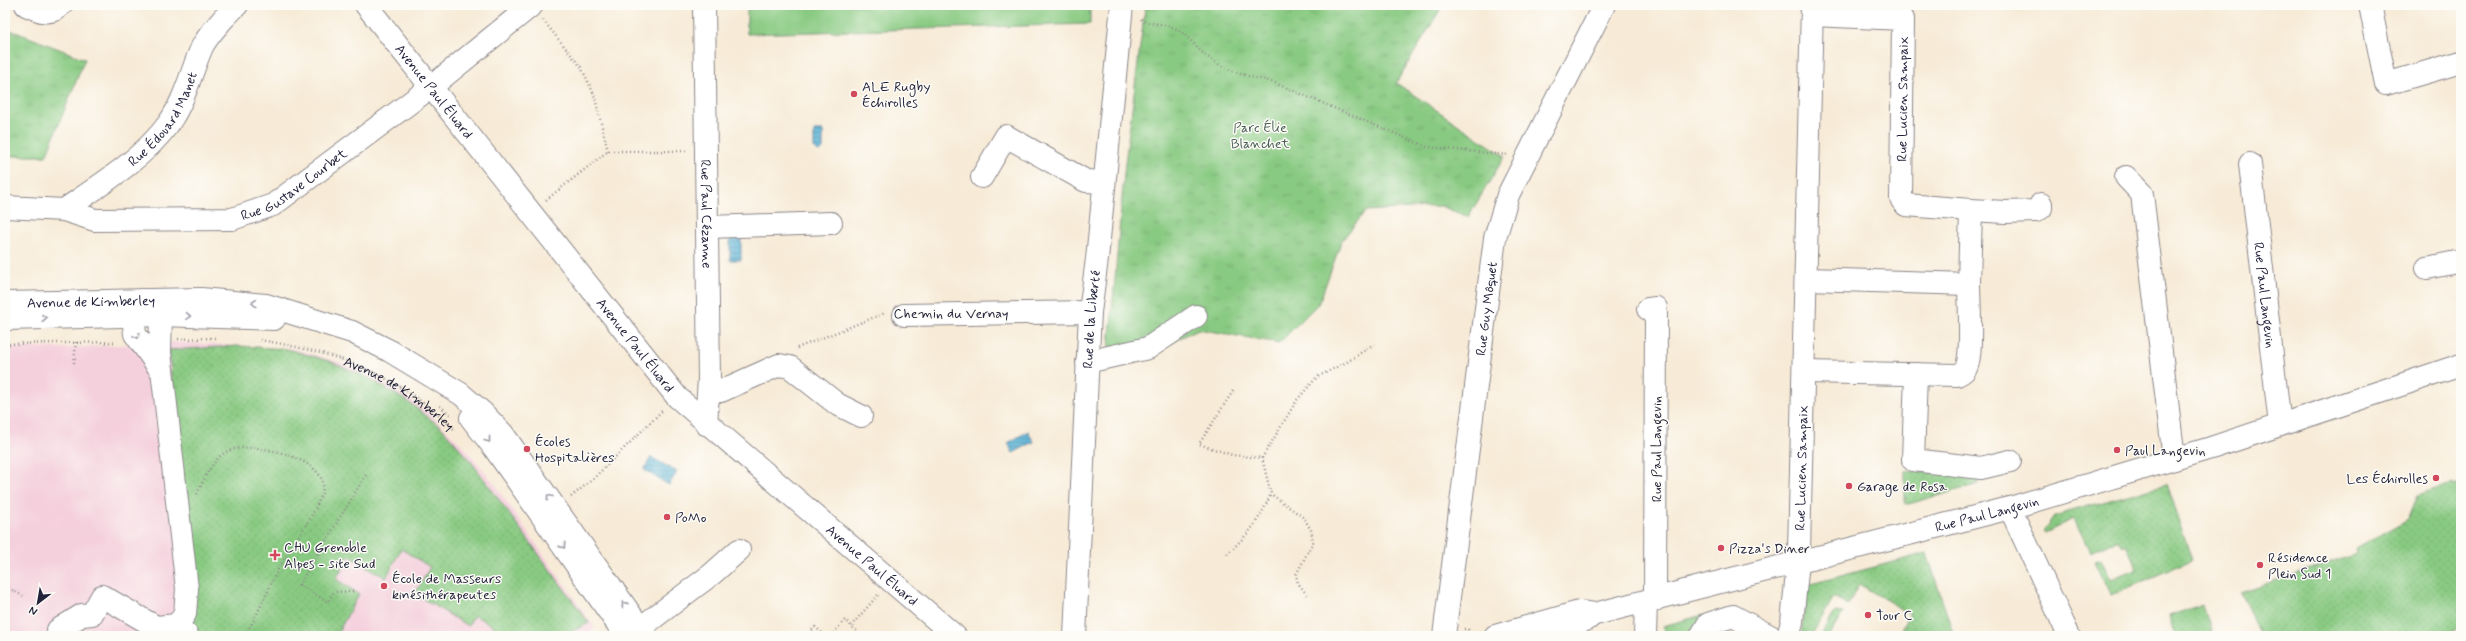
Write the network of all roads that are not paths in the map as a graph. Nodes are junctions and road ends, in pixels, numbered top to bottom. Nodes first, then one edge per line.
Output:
1 (26, 5) edge
2 (61, 5) edge
3 (237, 5) edge
4 (366, 5) edge
5 (532, 5) edge
6 (704, 5) edge
7 (1604, 5) edge
8 (2370, 5) edge
9 (1122, 6) edge
10 (1812, 10) edge
11 (2461, 62) edge
12 (431, 87) junction
13 (2250, 164) dead end
14 (982, 177) dead end
15 (2126, 178) dead end
16 (1103, 182) junction
17 (2041, 204) dead end
18 (5, 207) edge
19 (64, 210) junction
20 (1970, 210) junction
21 (831, 223) dead end
22 (707, 227) junction
23 (2461, 261) edge
24 (2426, 268) dead end
25 (1807, 279) junction
26 (1969, 284) junction
27 (5, 303) edge
28 (137, 308) junction
29 (1648, 309) dead end
30 (1090, 312) junction
31 (161, 314) junction
32 (904, 315) road end
33 (1196, 316) dead end
34 (5, 319) edge
35 (318, 322) junction
36 (151, 341) junction
37 (1087, 362) junction
38 (2461, 365) edge
39 (423, 371) junction
40 (1804, 372) junction
41 (1916, 374) junction
42 (709, 392) junction
43 (860, 416) dead end
44 (706, 424) junction
45 (2280, 425) junction
46 (2174, 459) junction
47 (2010, 460) dead end
48 (2010, 508) junction
49 (739, 550) dead end
50 (1798, 563) junction
51 (1651, 600) junction
52 (58, 630) dead end
53 (183, 631) edge
54 (1547, 631) edge
55 (637, 633) edge
56 (955, 636) edge
57 (1075, 636) edge
58 (1444, 636) edge
59 (1495, 636) edge
60 (1645, 636) edge
61 (1701, 636) edge
62 (1770, 636) edge
63 (1788, 636) edge
64 (2069, 636) edge

1 - 2 street
3 - 19 street, Rue Édouard Manet
4 - 12 street, Avenue Paul Éluard
5 - 12 street, Rue Gustave Courbet
6 - 22 street, Rue Paul Cézanne
7 - 58 street, Rue Guy Môquet
8 - 11 street
9 - 16 street, Rue de la Liberté
10 - 20 street, Rue Lucien Sampaix
10 - 25 street, Rue Lucien Sampaix
12 - 19 street, Rue Gustave Courbet
12 - 44 street, Avenue Paul Éluard
13 - 45 street, Rue Paul Langevin
14 - 16 street
15 - 46 street
16 - 30 street, Rue de la Liberté
17 - 20 street, Rue Lucien Sampaix
18 - 19 street, Rue Gustave Courbet
20 - 26 street
21 - 22 street
22 - 42 street, Rue Paul Cézanne
23 - 24 street
25 - 26 street
25 - 40 street, Rue Lucien Sampaix
26 - 41 street
27 - 28 street, Avenue de Kimberley
28 - 31 street
34 -> 28 street, Avenue de Kimberley
35 -> 28 street, Avenue de Kimberley
28 -> 36 street
29 - 51 street, Rue Paul Langevin
30 - 32 street, Chemin du Vernay
30 - 37 street, Rue de la Liberté
31 -> 35 street, Avenue de Kimberley
31 - 36 street
33 - 37 street
35 - 39 street, Avenue de Kimberley
36 - 53 street
37 - 57 street, Rue de la Liberté
38 - 45 street, Rue Paul Langevin
39 -> 55 street, Avenue de Kimberley
55 -> 39 street, Avenue de Kimberley
40 - 41 street
40 - 50 street, Rue Lucien Sampaix
41 - 47 street
42 - 43 street
42 - 44 street, Rue Paul Cézanne
44 - 56 street, Avenue Paul Éluard
45 - 46 street, Rue Paul Langevin
46 - 48 street, Rue Paul Langevin
48 - 50 street, Rue Paul Langevin
48 - 64 street
49 - 55 street
50 - 51 street, Rue Paul Langevin
50 - 63 street
51 - 54 street, Rue Paul Langevin
51 - 60 street, Rue Paul Langevin
52 - 53 street
54 - 59 street, Rue Paul Langevin
61 - 62 street

